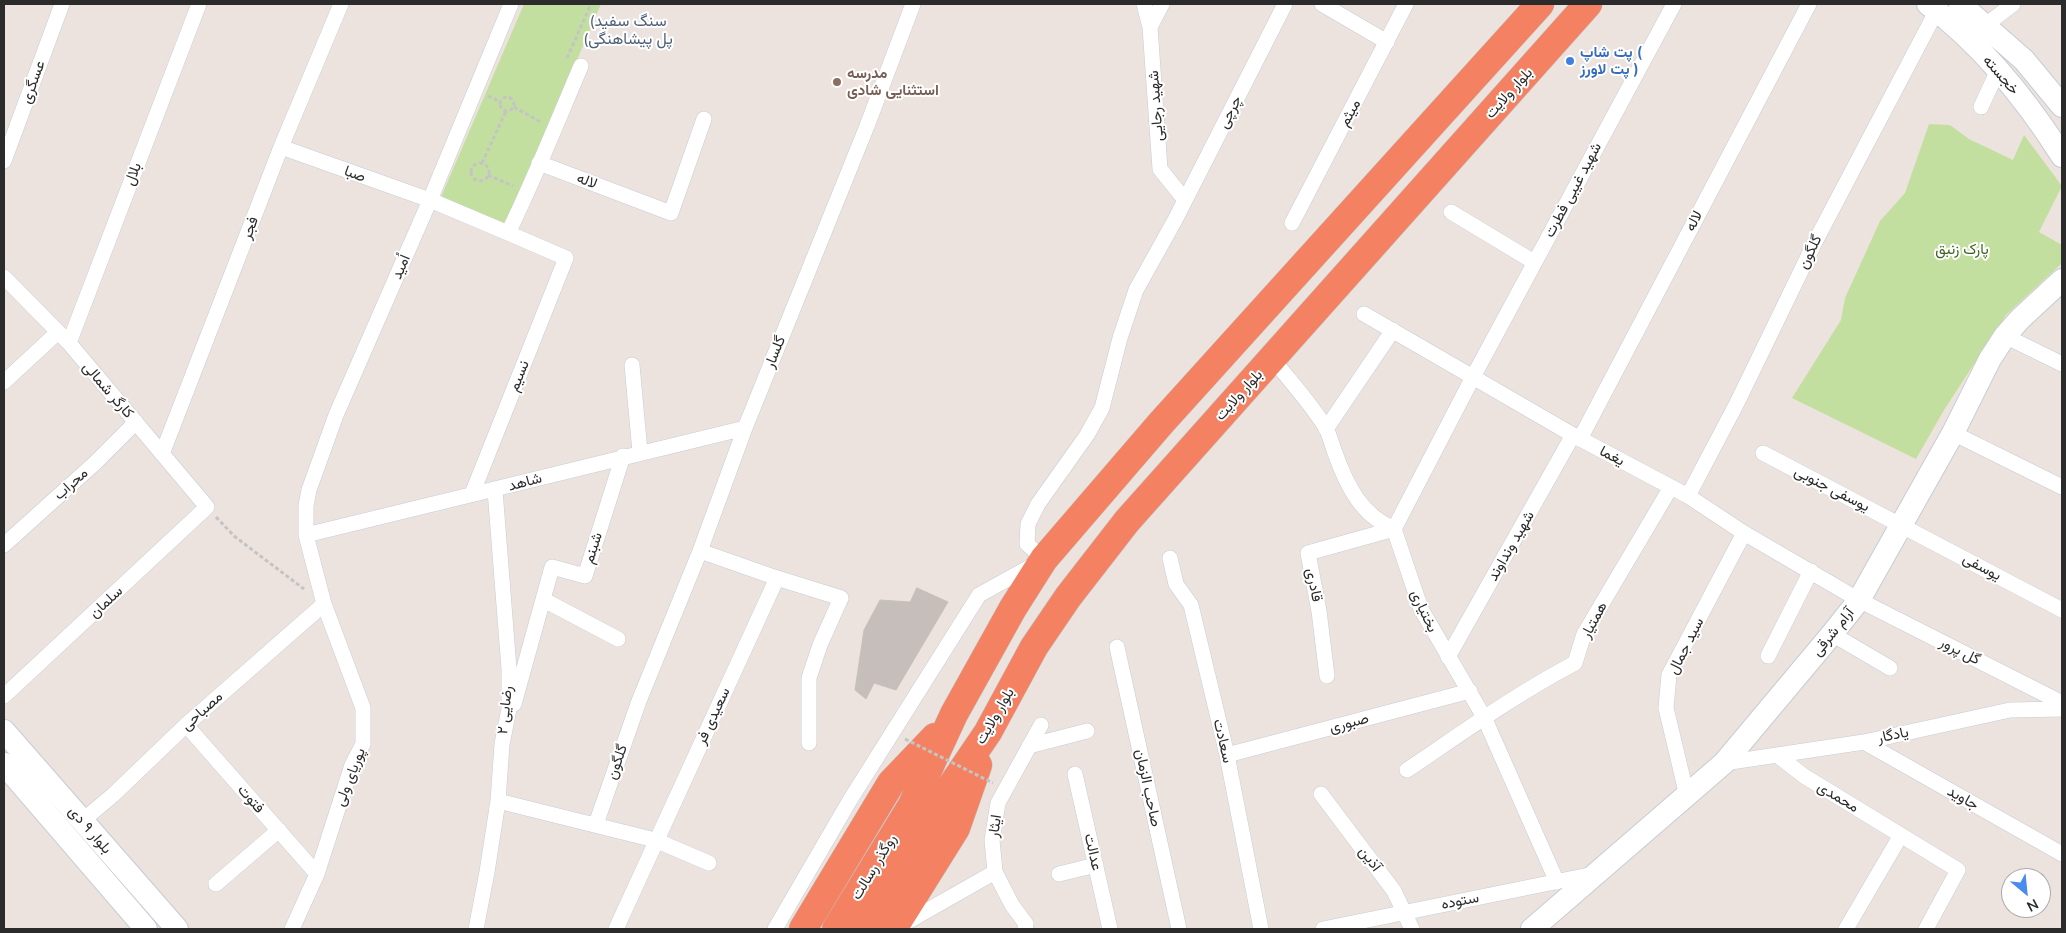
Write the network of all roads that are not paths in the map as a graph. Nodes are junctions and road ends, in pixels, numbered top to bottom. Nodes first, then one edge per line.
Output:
1 (62, 4) edge
2 (199, 4) edge
3 (340, 4) edge
4 (511, 4) edge
5 (913, 4) edge
6 (1144, 4) edge
7 (1162, 4) edge
8 (1285, 4) edge
9 (1322, 4) edge
10 (1406, 4) edge
11 (1540, 4) edge
12 (1588, 4) edge
13 (1674, 4) edge
14 (1809, 4) edge
15 (1960, 4) edge
16 (2013, 4) edge
17 (1932, 7) edge
18 (1986, 25) junction
19 (1150, 27) junction
20 (1387, 42) junction
21 (581, 66) dead end
22 (1998, 70) junction
23 (2062, 106) edge
24 (1981, 107) dead end
25 (704, 119) dead end
26 (281, 147) junction
27 (2062, 156) edge
28 (4, 161) edge
29 (539, 163) junction
30 (430, 200) junction
31 (1185, 200) junction
32 (1451, 212) dead end
33 (1292, 223) dead end
34 (508, 233) junction
35 (1534, 262) junction
36 (4, 277) edge
37 (2062, 280) edge
38 (1364, 314) dead end
39 (1392, 330) junction
40 (58, 332) junction
41 (2005, 336) junction
42 (69, 344) junction
43 (1272, 358) junction
44 (2062, 364) edge
45 (632, 365) dead end
46 (1473, 377) junction
47 (4, 382) edge
48 (136, 422) junction
49 (745, 428) junction
50 (1326, 429) junction
51 (1952, 433) junction
52 (1577, 437) junction
53 (640, 452) junction
54 (1762, 453) dead end
55 (162, 454) junction
56 (623, 456) junction
57 (1671, 487) junction
58 (2062, 487) edge
59 (495, 490) junction
60 (472, 494) junction
61 (1688, 496) junction
62 (207, 507) joint
63 (1901, 525) junction
64 (1394, 529) junction
65 (1744, 533) junction
66 (306, 535) junction
67 (4, 545) edge
68 (700, 552) junction
69 (1170, 558) dead end
70 (1044, 559) junction
71 (1811, 571) junction
72 (777, 578) junction
73 (544, 600) junction
74 (1859, 600) junction
75 (324, 604) junction
76 (2062, 610) edge
77 (1832, 634) junction
78 (618, 639) dead end
79 (1117, 648) dead end
80 (1768, 656) dead end
81 (1448, 657) junction
82 (1890, 668) dead end
83 (1327, 676) dead end
84 (1470, 691) junction
85 (4, 696) edge
86 (639, 701) joint
87 (2062, 703) edge
88 (2062, 709) edge
89 (954, 714) junction
90 (1484, 717) junction
91 (186, 724) junction
92 (1041, 725) dead end
93 (4, 731) edge
94 (1087, 731) dead end
95 (988, 732) junction
96 (1864, 742) junction
97 (809, 743) dead end
98 (502, 744) junction
99 (1030, 746) junction
100 (1227, 755) junction
101 (1777, 755) junction
102 (1724, 763) junction
103 (4, 764) edge
104 (1407, 770) dead end
105 (1075, 774) dead end
106 (1321, 794) dead end
107 (1687, 796) junction
108 (498, 801) junction
109 (921, 810) junction
110 (82, 821) junction
111 (596, 824) junction
112 (279, 830) junction
113 (1901, 835) junction
114 (655, 840) junction
115 (2062, 854) edge
116 (709, 863) dead end
117 (1096, 865) junction
118 (995, 872) junction
119 (1596, 873) junction
120 (317, 874) junction
121 (1059, 874) dead end
122 (1557, 882) junction
123 (216, 884) dead end
124 (1405, 912) junction
125 (1029, 928) edge
126 (146, 929) edge
127 (177, 929) edge
128 (292, 929) edge
129 (476, 929) edge
130 (616, 929) edge
131 (775, 929) edge
132 (803, 929) edge
133 (836, 929) edge
134 (862, 929) edge
135 (894, 929) edge
136 (1110, 929) edge
137 (1179, 929) edge
138 (1261, 929) edge
139 (1327, 929) edge
140 (1412, 929) edge
141 (1532, 929) edge
142 (1846, 929) edge
143 (1926, 929) edge

1 - 28 street, عسگری
2 - 42 street, بلال
3 - 26 street, فجر
4 - 30 street, اُمید
5 - 49 street, گلسار
6 - 19 street, شهید رجایی
7 - 19 street
8 - 31 street, چرچی
9 - 20 street
10 - 20 street, میثم
11 - 70 highway
12 - 43 highway, بلوار ولایت
13 - 35 street, شهید غیبی فطرت
14 - 52 street, لاله
15 - 18 street, خجسته
16 - 18 street
17 - 22 street, خجسته
17 - 61 street, گلگون
18 - 23 street, خجسته
19 - 31 street, شهید رجایی
20 - 33 street, میثم
21 - 29 street
22 - 24 street
22 - 27 street, خجسته
25 - 29 street, لاله
26 - 30 street, صبا
26 - 55 street, فجر
29 - 34 street
30 - 34 street, صبا
30 - 66 street, اُمید
31 - 70 street, چرچی
32 - 35 street
34 - 60 street, نسیم
35 - 46 street, شهید غیبی فطرت
36 - 40 street, کارگر شمالی
37 - 41 street, آرام شرقی
38 - 39 street, یغما
39 - 46 street, یغما
39 - 50 street
40 - 42 street, کارگر شمالی
40 - 47 street
41 - 44 street
41 - 51 street, آرام شرقی
42 - 48 street, کارگر شمالی
43 - 50 street
43 - 95 highway, بلوار ولایت
45 - 53 street
46 - 52 street, یغما
46 - 64 street, شهید غیبی فطرت
48 - 55 street, کارگر شمالی
48 - 67 street, محراب
49 - 53 street, شاهد
49 - 68 street, گلسار
50 - 64 street
51 - 58 street
51 - 63 street, آرام شرقی
52 - 57 street, یغما
52 - 81 street, شهید ونداوند
53 - 56 street, شاهد
54 - 63 street, یوسفی جنوبی
55 - 62 street, کارگر شمالی
56 - 59 street, شاهد
56 - 73 street, شبنم
57 - 61 street, یغما
57 - 90 street, همتیار
59 - 60 street, شاهد
59 - 98 street, رضایی ۲
60 - 66 street, شاهد
61 - 65 street, یغما
62 - 85 street, سلمان
63 - 74 street, آرام شرقی
63 - 76 street, یوسفی
64 - 81 street, بختیاری
64 - 83 street, قادری
65 - 71 street, یغما
65 - 107 street, سید جمال
66 - 75 street, پوریای ولی
68 - 72 street
68 - 86 street, گلسار
69 - 100 street, سعادت
70 - 89 highway
70 - 131 street
71 - 74 street, یغما
71 - 80 street
72 - 97 street
72 - 114 street, سعیدی فر
73 - 78 street
73 - 98 street, شبنم
74 - 77 street, آرام شرقی
74 - 87 street, گل پرور
75 - 91 street, مصباحی
75 - 120 street, پوریای ولی
77 - 82 street
77 - 102 street, آرام شرقی
79 - 137 street, صاحب الزمان
81 - 84 street, بختیاری
84 - 90 street, بختیاری
84 - 100 street, صبوری
86 - 111 street, گلگون
88 - 96 street, یادگار
89 - 109 highway
89 - 132 highway
90 - 104 street
90 - 122 street, بختیاری
91 - 110 street, مصباحی
91 - 112 street, فتوت
92 - 99 street, ایثار
93 - 110 street, بلوار ۹ دی
94 - 99 street
95 - 109 highway, بلوار ولایت
95 - 135 highway
96 - 101 street, یادگار
96 - 115 street, جاوید
98 - 108 street, رضایی ۲
99 - 118 street, ایثار
100 - 138 street, سعادت
101 - 102 street, یادگار
101 - 113 street, محمدی
102 - 107 street, آرام شرقی
103 - 126 street, بلوار ۹ دی
105 - 117 street, عدالت
106 - 124 street, آذین
107 - 119 street, آرام شرقی
108 - 111 street
108 - 129 street, رضایی ۲
109 - 133 highway, روگذر رسالت
109 - 134 highway, روگذر رسالت
110 - 127 street, بلوار ۹ دی
111 - 114 street
112 - 120 street, فتوت
112 - 123 street
113 - 142 street
113 - 143 street, محمدی
114 - 116 street
114 - 130 street, سعیدی فر
117 - 121 street
117 - 136 street, عدالت
118 - 125 street, ایثار
118 - 135 street
119 - 122 street, ستوده
119 - 141 street, آرام شرقی
120 - 128 street, پوریای ولی
122 - 124 street, ستوده
124 - 139 street, ستوده
124 - 140 street, آذین

